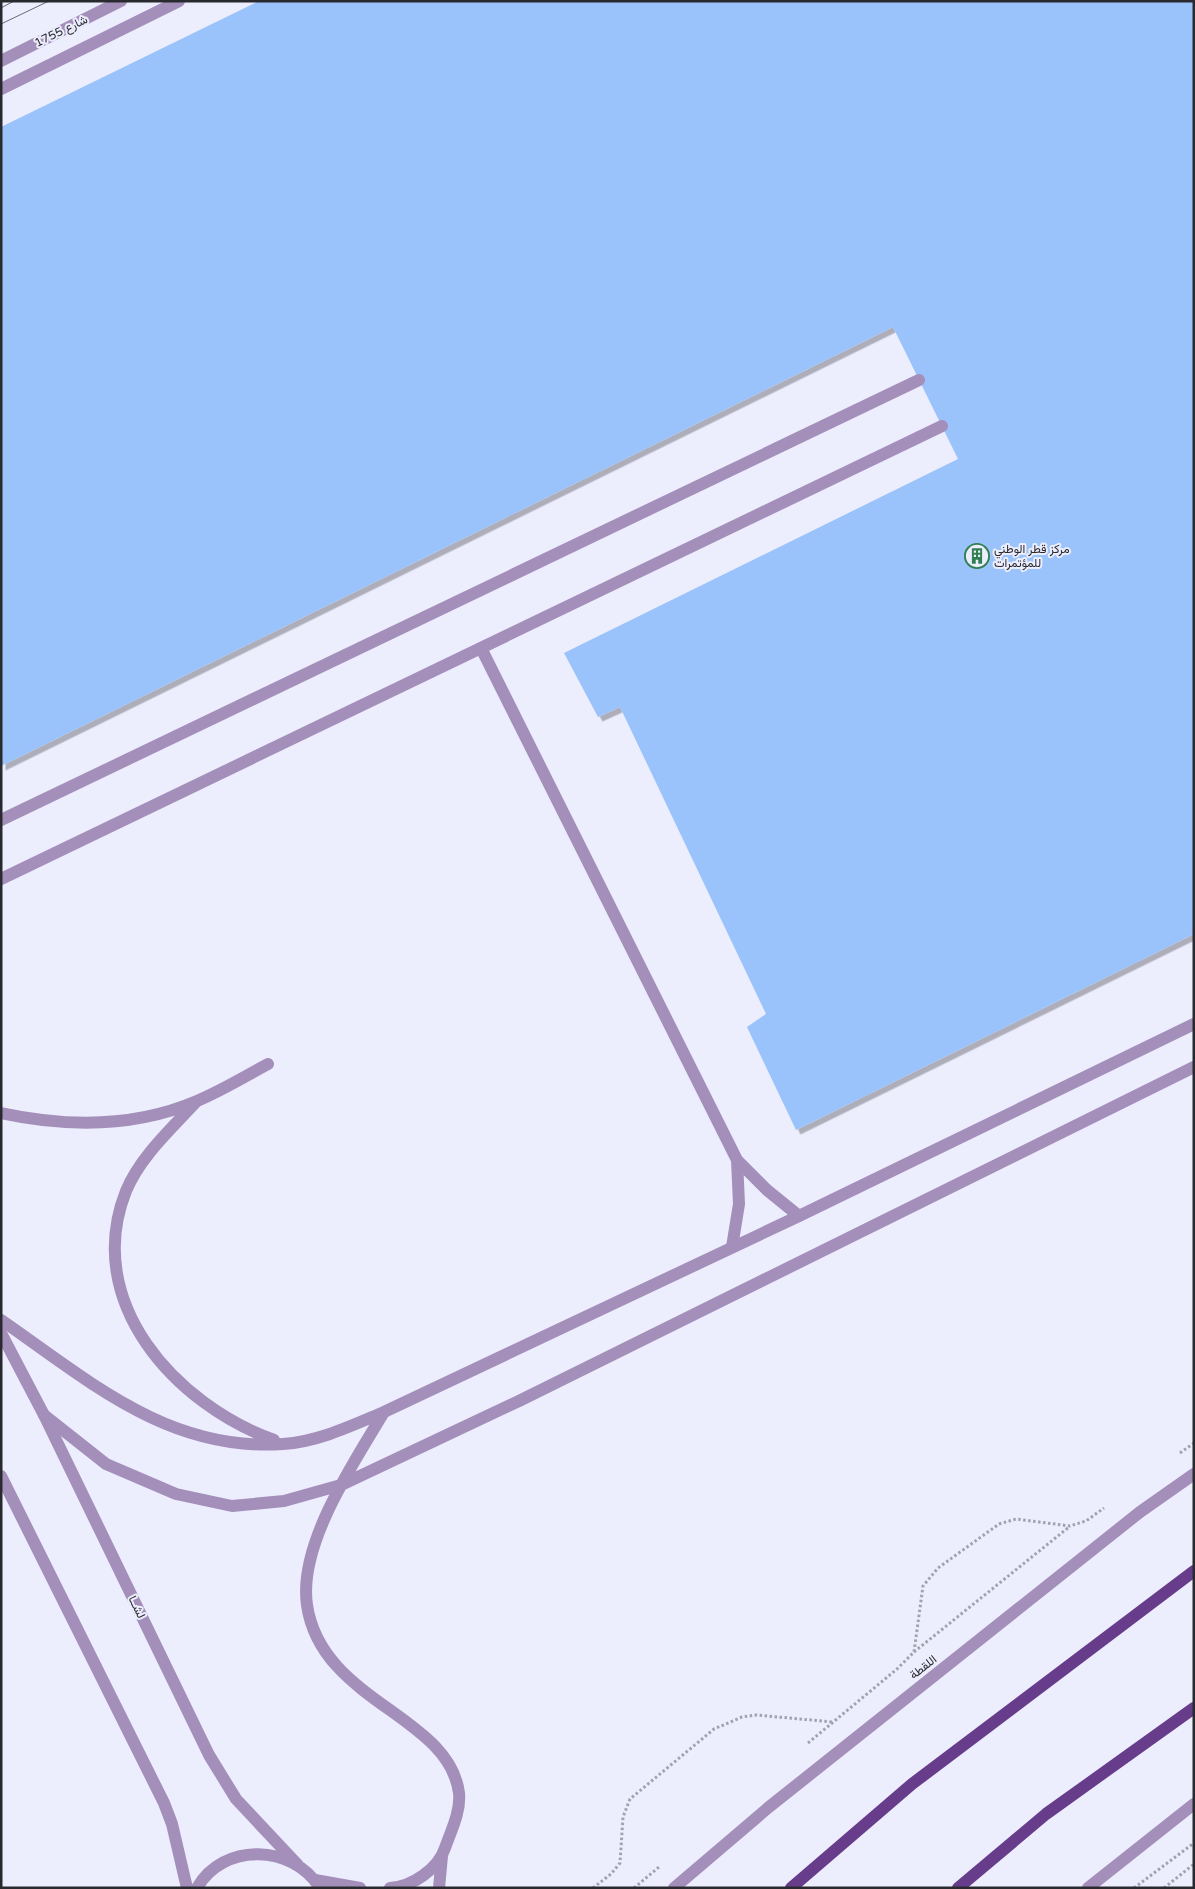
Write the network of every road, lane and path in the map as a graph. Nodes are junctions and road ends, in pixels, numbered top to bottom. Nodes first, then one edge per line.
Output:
1 (121, 1) edge
2 (179, 1) edge
3 (1, 61) edge
4 (1, 89) edge
5 (919, 380) dead end
6 (942, 426) dead end
7 (481, 648) junction
8 (1, 820) edge
9 (1, 879) edge
10 (1194, 1024) edge
11 (268, 1064) dead end
12 (1194, 1067) edge
13 (196, 1102) junction
14 (1, 1113) edge
15 (737, 1160) junction
16 (799, 1216) junction
17 (732, 1248) junction
18 (1, 1320) edge
19 (1, 1333) edge
20 (384, 1412) junction
21 (44, 1415) junction
22 (1194, 1443) edge
23 (284, 1444) junction
24 (1178, 1454) dead end
25 (1194, 1474) edge
26 (1, 1476) edge
27 (341, 1485) junction
28 (1109, 1504) dead end
29 (1070, 1526) junction
30 (1194, 1571) edge
31 (914, 1652) junction
32 (897, 1669) dead end
33 (1194, 1708) edge
34 (834, 1722) dead end
35 (1194, 1804) edge
36 (1194, 1843) edge
37 (442, 1856) junction
38 (1194, 1864) edge
39 (298, 1865) junction
40 (317, 1884) edge
41 (187, 1888) edge
42 (197, 1888) edge
43 (360, 1888) edge
44 (390, 1888) edge
45 (439, 1888) edge
46 (593, 1888) edge
47 (674, 1888) edge
48 (791, 1888) edge
49 (958, 1888) edge
50 (1088, 1888) edge
51 (1134, 1888) edge
52 (1164, 1888) edge

1 - 3 street, شارع 1755
2 - 4 street
5 - 8 street
6 - 7 street
7 - 9 street
7 - 15 street
10 - 16 street
11 - 13 street
12 - 27 street
13 - 14 street
13 - 23 street
15 - 16 street
15 - 17 street
16 - 17 street
17 - 20 street
18 - 23 street
19 - 21 street, لشــا
20 - 23 street
20 - 27 street
21 - 27 street
21 - 39 street, لشــا
22 - 24 path
25 - 47 street, اللقطة
26 - 41 street
27 - 37 street
28 - 29 path
29 - 31 path
29 - 31 path
30 - 48 main road
31 - 32 path
33 - 49 main road
34 - 46 path
35 - 50 street
36 - 51 path
37 - 44 street
37 - 45 street
38 - 52 path
39 - 40 street, لشــا
39 - 42 street
40 - 43 street

